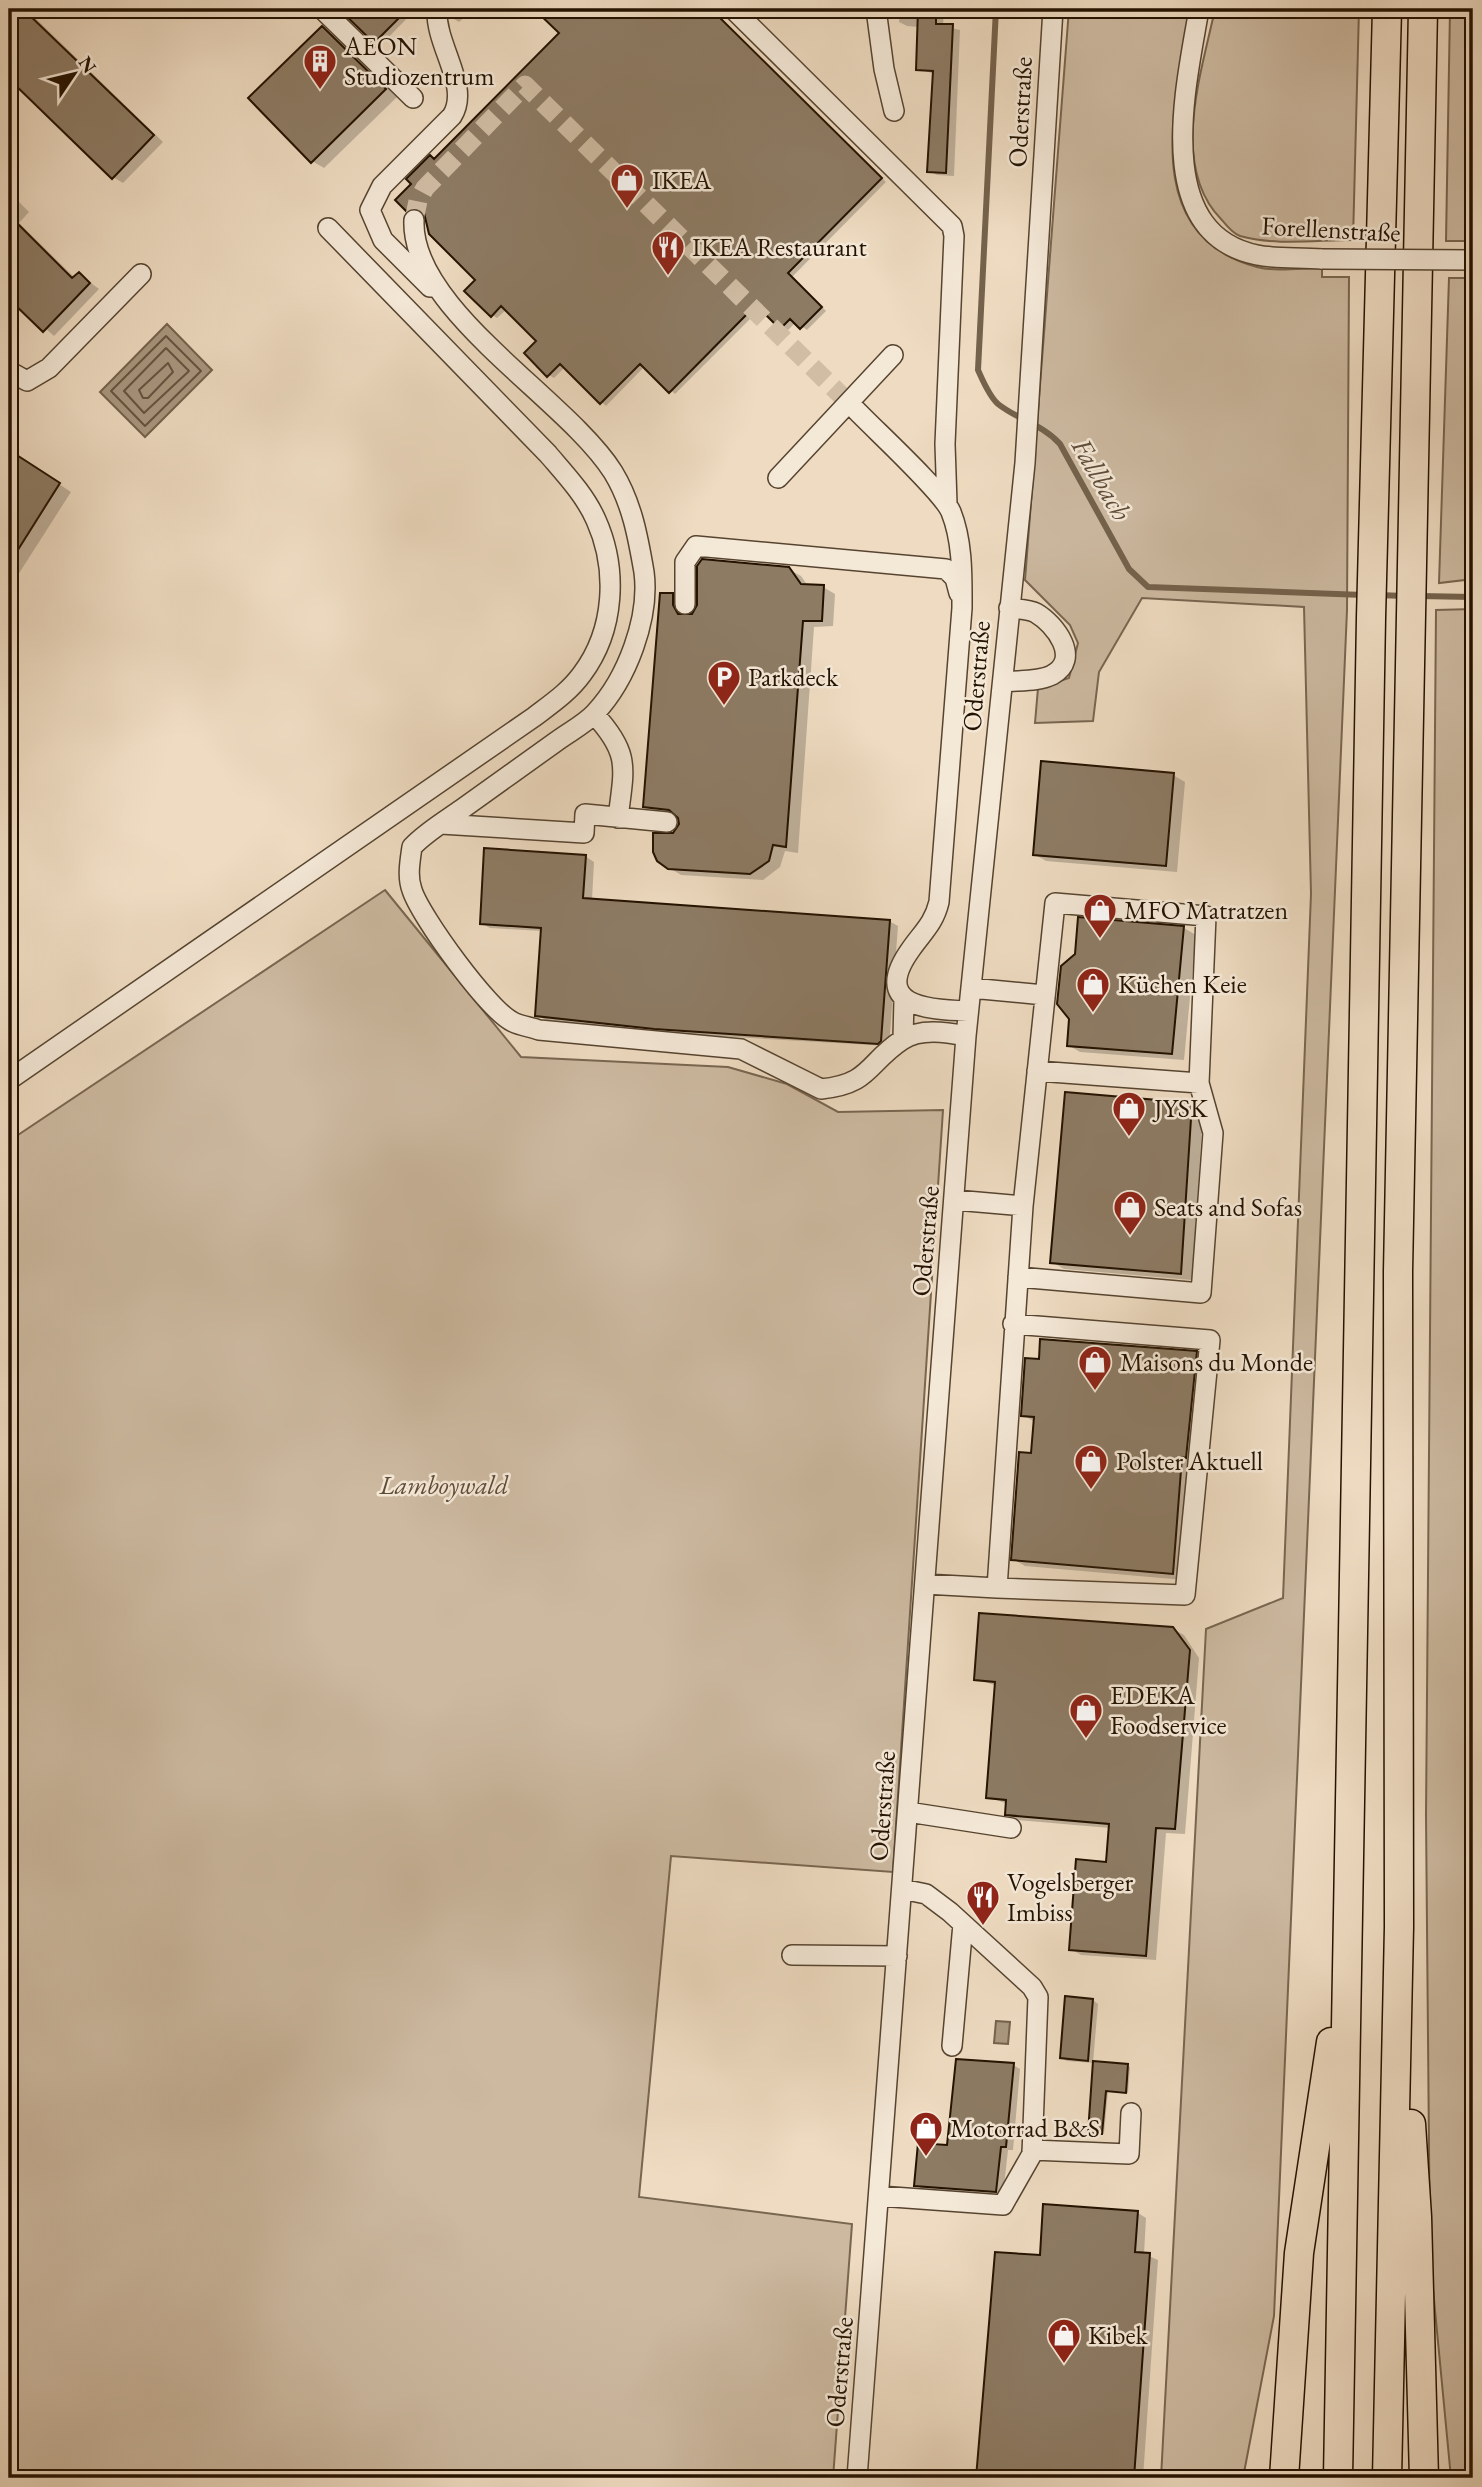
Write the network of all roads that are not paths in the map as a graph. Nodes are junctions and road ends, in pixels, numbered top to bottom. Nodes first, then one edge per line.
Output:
1 (322, 9) edge
2 (437, 9) edge
3 (733, 9) edge
4 (876, 9) edge
5 (1053, 9) edge
6 (1199, 9) edge
7 (1387, 9) edge
8 (1423, 9) edge
9 (413, 98) dead end
10 (894, 111) dead end
11 (414, 220) tunnel mouth
12 (328, 228) dead end
13 (1473, 260) edge
14 (141, 274) dead end
15 (459, 316) junction
16 (893, 355) dead end
17 (9, 371) edge
18 (856, 410) tunnel mouth
19 (778, 478) dead end
20 (947, 504) junction
21 (685, 604) dead end
22 (962, 608) junction
23 (1009, 608) junction
24 (1003, 682) junction
25 (594, 714) junction
26 (618, 818) junction
27 (667, 822) dead end
28 (441, 824) junction
29 (971, 988) junction
30 (1044, 995) junction
31 (904, 999) junction
32 (968, 1012) junction
33 (965, 1036) junction
34 (903, 1039) junction
35 (1037, 1071) junction
36 (9, 1080) edge
37 (1199, 1083) junction
38 (955, 1200) junction
39 (1023, 1206) junction
40 (1018, 1277) junction
41 (1013, 1324) junction
42 (925, 1584) junction
43 (997, 1588) junction
44 (908, 1812) junction
45 (1011, 1828) dead end
46 (902, 1889) junction
47 (963, 1924) junction
48 (1399, 1927) junction
49 (1347, 1935) junction
50 (792, 1955) dead end
51 (897, 1956) junction
52 (952, 2046) dead end
53 (1131, 2113) dead end
54 (1032, 2150) junction
55 (879, 2196) junction
56 (1424, 2427) junction
57 (857, 2478) edge
58 (1284, 2478) edge
59 (1338, 2478) edge
60 (1387, 2478) edge
61 (1424, 2478) edge
62 (1433, 2478) edge

1 - 9 street
2 - 15 street
3 - 20 street
4 - 10 street
5 - 23 street, Oderstraße
6 - 13 street, Forellenstraße, bridge
7 - 49 highway
8 - 48 highway
11 - 15 street
12 - 36 street
14 - 17 street
15 - 25 street
16 - 19 street
18 - 20 street
20 - 22 street
21 - 22 street
22 - 31 street
23 - 24 street, Oderstraße
23 - 24 street
24 - 29 street, Oderstraße
25 - 26 street
25 - 28 street
26 - 27 street
26 - 28 street
28 - 34 street
29 - 30 street
29 - 32 street, Oderstraße
30 - 35 street
30 - 37 street
31 - 32 street
31 - 34 street
32 - 33 street, Oderstraße
33 - 34 street
33 - 38 street, Oderstraße
35 - 37 street
35 - 39 street
37 - 40 street
38 - 39 street
38 - 42 street, Oderstraße
39 - 40 street
40 - 41 street
41 - 43 street
41 - 43 street
42 - 43 street
42 - 44 street, Oderstraße
44 - 45 street
44 - 46 street, Oderstraße
46 - 47 street
46 - 51 street, Oderstraße
47 - 52 street
47 - 54 street
48 - 56 highway
48 - 60 highway
49 - 58 highway
49 - 59 highway
50 - 51 street
51 - 55 street, Oderstraße
53 - 54 street
54 - 55 street
55 - 57 street, Oderstraße
56 - 61 highway
56 - 62 highway

